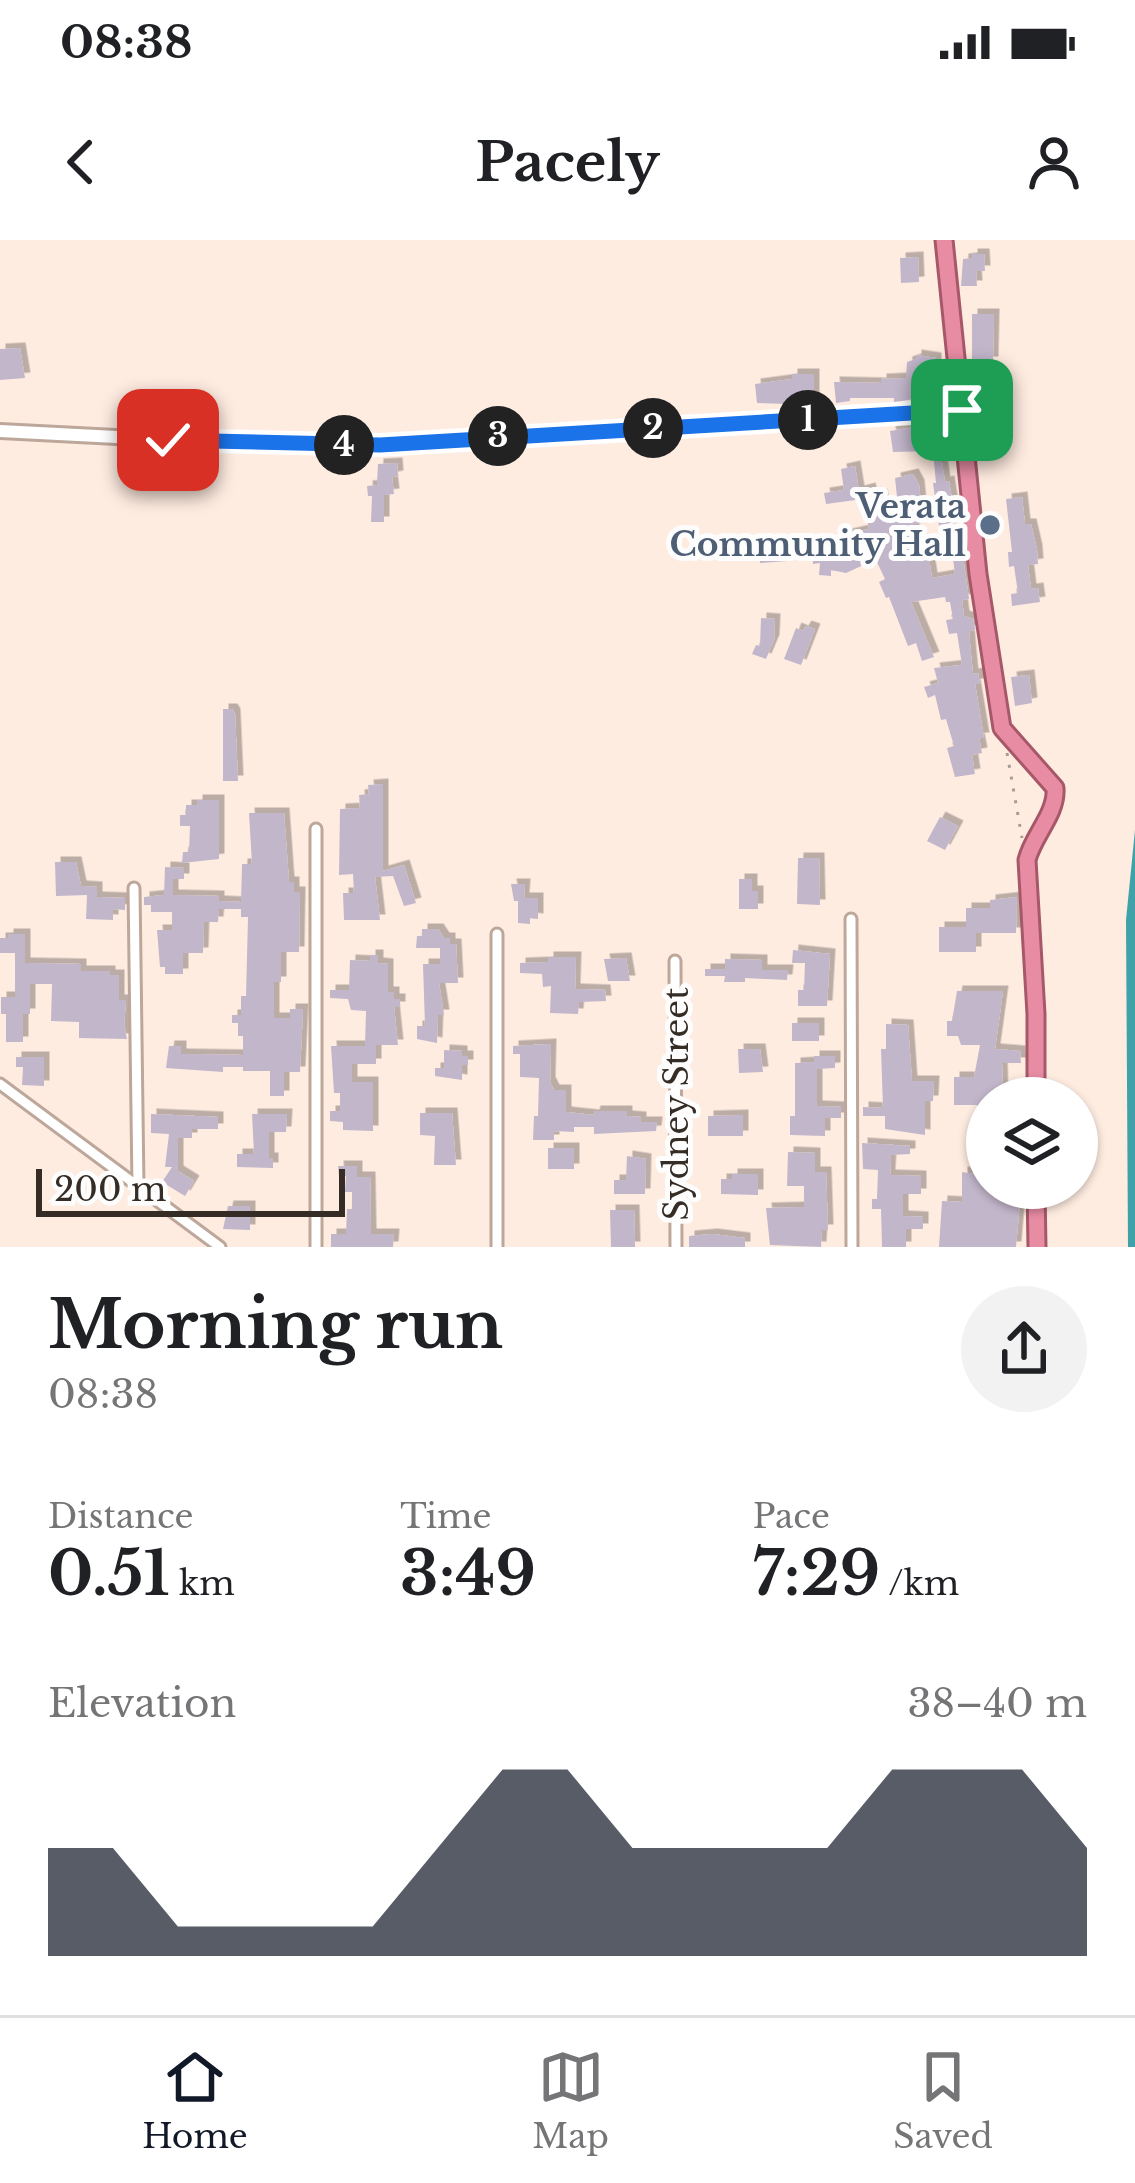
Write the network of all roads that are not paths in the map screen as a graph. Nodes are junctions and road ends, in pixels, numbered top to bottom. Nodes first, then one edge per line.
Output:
1 (944, 240) edge
2 (962, 410) junction
3 (0, 431) edge
4 (316, 829) dead end
5 (134, 888) dead end
6 (851, 919) dead end
7 (497, 934) dead end
8 (675, 961) dead end
9 (1035, 1077) edge
10 (0, 1084) edge
11 (138, 1187) junction
12 (1036, 1209) edge
13 (220, 1247) edge
14 (316, 1247) edge
15 (497, 1247) edge
16 (676, 1247) edge
17 (852, 1247) edge
18 (1037, 1247) edge

1 - 2 highway
2 - 3 street
2 - 9 highway
4 - 14 street
5 - 11 street
6 - 17 street
7 - 15 street
8 - 16 street, Sydney Street
10 - 11 street
11 - 13 street
12 - 18 highway

